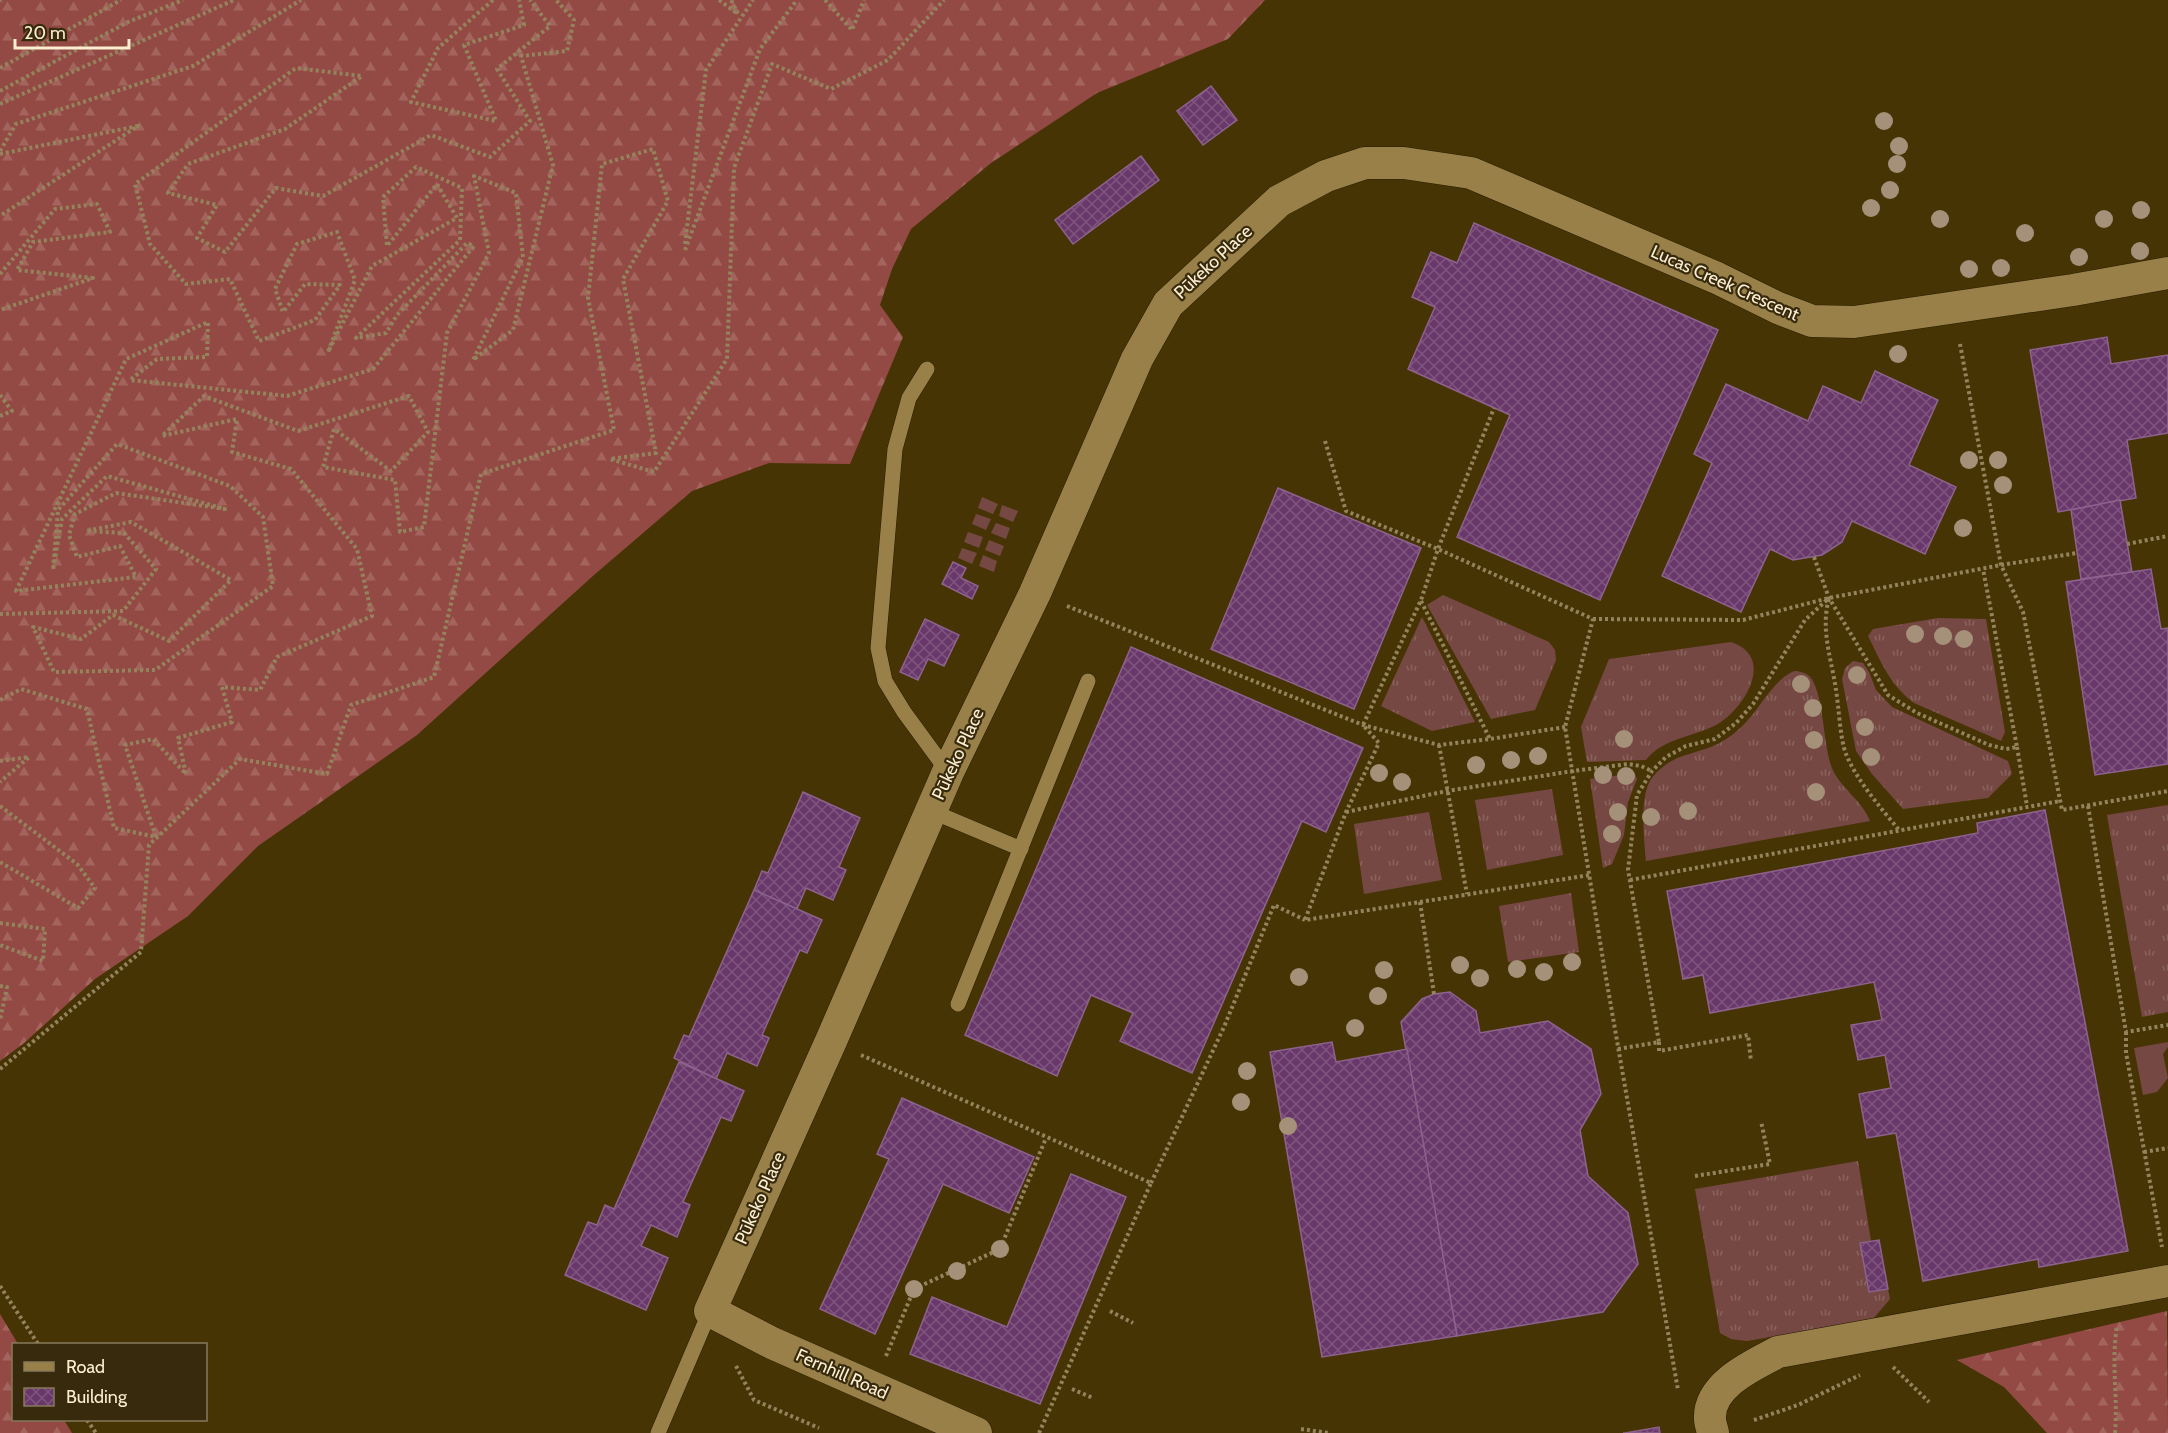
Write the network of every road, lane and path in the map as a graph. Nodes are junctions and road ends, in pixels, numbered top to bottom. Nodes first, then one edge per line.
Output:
1 (121, 0) edge
2 (183, 0) edge
3 (234, 0) edge
4 (301, 0) edge
5 (493, 0) edge
6 (519, 0) edge
7 (530, 0) edge
8 (556, 0) edge
9 (719, 0) edge
10 (732, 0) edge
11 (753, 0) edge
12 (797, 0) edge
13 (825, 0) edge
14 (864, 0) edge
15 (944, 0) edge
16 (0, 68) edge
17 (0, 91) edge
18 (0, 105) edge
19 (0, 153) edge
20 (1365, 163) joint
21 (0, 216) edge
22 (2168, 273) edge
23 (0, 274) edge
24 (0, 310) edge
25 (1960, 344) dead end
26 (927, 369) dead end
27 (0, 395) edge
28 (1494, 408) dead end
29 (0, 416) edge
30 (1325, 441) dead end
31 (2168, 536) edge
32 (2127, 544) dead end
33 (1438, 549) junction
34 (2077, 553) dead end
35 (1814, 556) dead end
36 (2001, 565) junction
37 (1983, 569) junction
38 (1035, 593) junction
39 (1829, 598) junction
40 (1421, 600) junction
41 (0, 614) edge
42 (1593, 619) junction
43 (1088, 681) dead end
44 (0, 700) edge
45 (1362, 725) junction
46 (1565, 727) junction
47 (1490, 739) junction
48 (1439, 745) junction
49 (2018, 747) junction
50 (0, 761) edge
51 (1573, 771) junction
52 (1652, 771) junction
53 (948, 772) junction
54 (0, 782) edge
55 (1447, 791) junction
56 (2168, 791) edge
57 (2060, 801) junction
58 (0, 806) edge
59 (2027, 806) junction
60 (2088, 806) junction
61 (931, 811) junction
62 (1346, 812) junction
63 (1899, 830) junction
64 (1020, 849) junction
65 (0, 862) edge
66 (1590, 875) junction
67 (1630, 880) junction
68 (1467, 894) junction
69 (1420, 902) junction
70 (1305, 920) junction
71 (0, 923) edge
72 (0, 945) edge
73 (0, 986) edge
74 (1434, 994) dead end
75 (958, 1004) dead end
76 (0, 1020) edge
77 (2168, 1025) edge
78 (2126, 1032) junction
79 (831, 1041) junction
80 (1659, 1042) junction
81 (1618, 1049) junction
82 (1751, 1061) dead end
83 (0, 1069) edge
84 (1761, 1121) dead end
85 (1046, 1138) junction
86 (2168, 1148) edge
87 (2144, 1152) junction
88 (1695, 1176) dead end
89 (1151, 1183) junction
90 (2166, 1269) edge
91 (0, 1286) edge
92 (710, 1311) junction
93 (1110, 1311) dead end
94 (2118, 1320) dead end
95 (1133, 1323) dead end
96 (37, 1343) edge
97 (1887, 1362) dead end
98 (735, 1363) dead end
99 (1867, 1372) dead end
100 (872, 1388) junction
101 (1072, 1389) dead end
102 (1679, 1396) dead end
103 (1093, 1398) dead end
104 (1929, 1402) dead end
105 (1754, 1420) dead end
106 (819, 1428) dead end
107 (1301, 1430) dead end
108 (657, 1433) edge
109 (976, 1433) edge
110 (1039, 1433) edge
111 (1329, 1433) edge
112 (1713, 1433) edge
113 (2115, 1433) edge

1 - 16 path
2 - 17 path
3 - 18 path
4 - 19 path
5 - 6 path
7 - 41 path
8 - 44 path
9 - 10 path
11 - 12 path
13 - 14 path
15 - 83 path
19 - 21 path
20 - 22 street, Lucas Creek Crescent
20 - 38 street, Pūkeko Place
23 - 24 path
25 - 36 path
26 - 53 lane
27 - 29 path
28 - 33 path
30 - 33 path
31 - 32 path
33 - 40 path
33 - 42 path
34 - 36 path
35 - 39 path
36 - 37 path
36 - 57 path
37 - 39 path
37 - 49 path
38 - 45 path
38 - 53 street, Pūkeko Place
39 - 42 path
39 - 49 path
39 - 52 path
39 - 63 path
40 - 45 path
40 - 47 path
42 - 46 path
43 - 64 lane
45 - 48 path
45 - 62 path
46 - 47 path
46 - 51 path
47 - 48 path
48 - 55 path
49 - 59 path
50 - 54 path
51 - 52 path
51 - 55 path
51 - 66 path
52 - 67 path
53 - 61 street, Pūkeko Place
55 - 62 path
55 - 68 path
56 - 60 path
57 - 59 path
57 - 60 path
58 - 65 path
59 - 63 path
60 - 78 path
61 - 64 lane
61 - 79 street, Pūkeko Place
62 - 70 path
63 - 67 path
64 - 75 lane
66 - 68 path
66 - 81 path
67 - 80 path
68 - 69 path
69 - 70 path
69 - 74 path
70 - 89 path
71 - 72 path
73 - 76 path
77 - 78 path
78 - 87 path
79 - 85 path
79 - 92 street, Pūkeko Place
80 - 81 path
80 - 82 path
81 - 102 path
84 - 88 path
85 - 89 path
85 - 100 path
86 - 87 path
87 - 90 path
89 - 110 path
90 - 112 street
91 - 96 path
92 - 100 street, Fernhill Road
92 - 108 lane, Pūkeko Place
93 - 95 path
94 - 113 path
97 - 104 path
98 - 106 path
99 - 105 path
100 - 109 street, Fernhill Road
101 - 103 path
107 - 111 path

